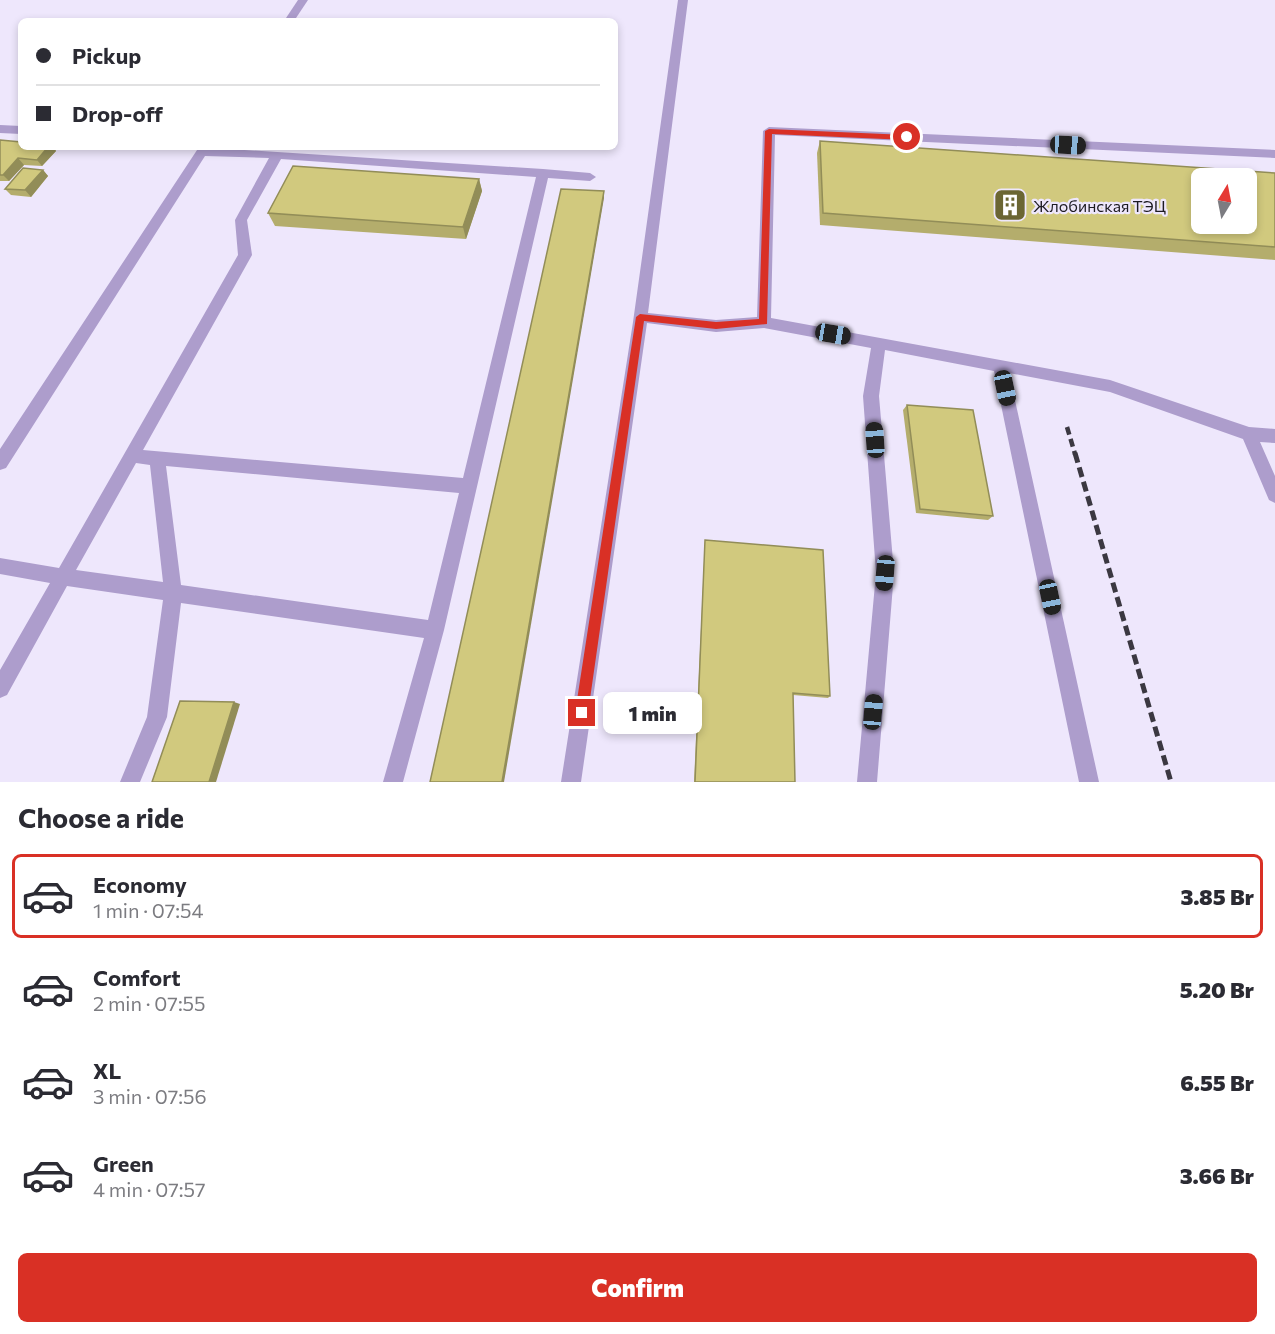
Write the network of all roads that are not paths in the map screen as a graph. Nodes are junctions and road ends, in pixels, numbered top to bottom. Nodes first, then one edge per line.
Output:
1 (303, 0) edge
2 (683, 0) edge
3 (291, 18) edge
4 (0, 129) edge
5 (18, 130) edge
6 (203, 150) edge
7 (216, 150) edge
8 (1275, 154) edge
9 (277, 155) junction
10 (543, 174) junction
11 (590, 177) dead end
12 (640, 317) junction
13 (764, 322) junction
14 (879, 342) junction
15 (1000, 365) junction
16 (1249, 434) junction
17 (1275, 436) edge
18 (132, 456) junction
19 (157, 459) junction
20 (0, 463) edge
21 (469, 486) junction
22 (1275, 495) edge
23 (0, 566) edge
24 (63, 577) junction
25 (173, 593) junction
26 (435, 630) junction
27 (0, 688) edge
28 (130, 782) edge
29 (393, 782) edge
30 (571, 782) edge
31 (867, 782) edge
32 (1089, 782) edge

1 - 3 lane
2 - 12 lane
4 - 5 lane
6 - 20 lane
7 - 9 lane
8 - 13 lane
9 - 10 lane
9 - 18 lane
10 - 11 lane
10 - 21 lane
12 - 13 lane
12 - 30 lane
13 - 14 lane
14 - 15 lane
14 - 31 lane
15 - 16 lane
15 - 32 lane
16 - 17 lane
16 - 22 lane
18 - 19 lane
18 - 24 lane
19 - 21 lane
19 - 25 lane
21 - 26 lane
23 - 24 lane
24 - 25 lane
24 - 27 lane
25 - 26 lane
25 - 28 lane
26 - 29 lane

